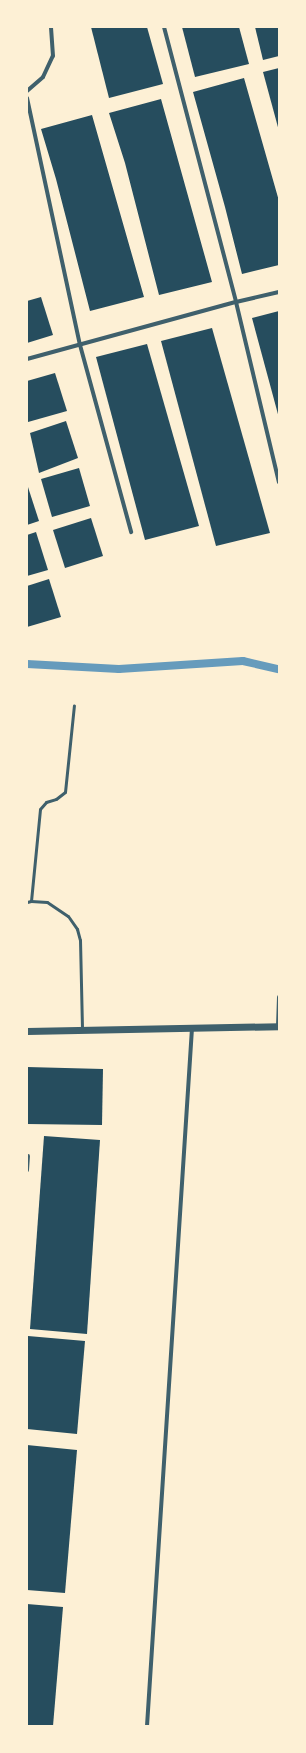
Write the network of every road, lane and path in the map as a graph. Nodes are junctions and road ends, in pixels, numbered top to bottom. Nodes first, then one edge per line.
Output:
1 (52, 27) edge
2 (164, 27) edge
3 (27, 90) edge
4 (27, 98) edge
5 (279, 292) edge
6 (236, 302) junction
7 (80, 345) junction
8 (27, 360) edge
9 (279, 482) edge
10 (131, 532) dead end
11 (74, 705) dead end
12 (31, 901) junction
13 (27, 902) edge
14 (279, 997) edge
15 (278, 1026) edge
16 (192, 1028) junction
17 (82, 1030) junction
18 (27, 1031) edge
19 (28, 1156) dead end
20 (27, 1170) edge
21 (147, 1726) edge

1 - 3 street
2 - 6 street
4 - 7 street
5 - 6 street
6 - 7 street
6 - 9 street
7 - 8 street
7 - 10 street
11 - 12 lane
12 - 13 lane
12 - 17 lane
14 - 15 street
15 - 16 street
16 - 17 street
16 - 21 street
17 - 18 street
19 - 20 street

